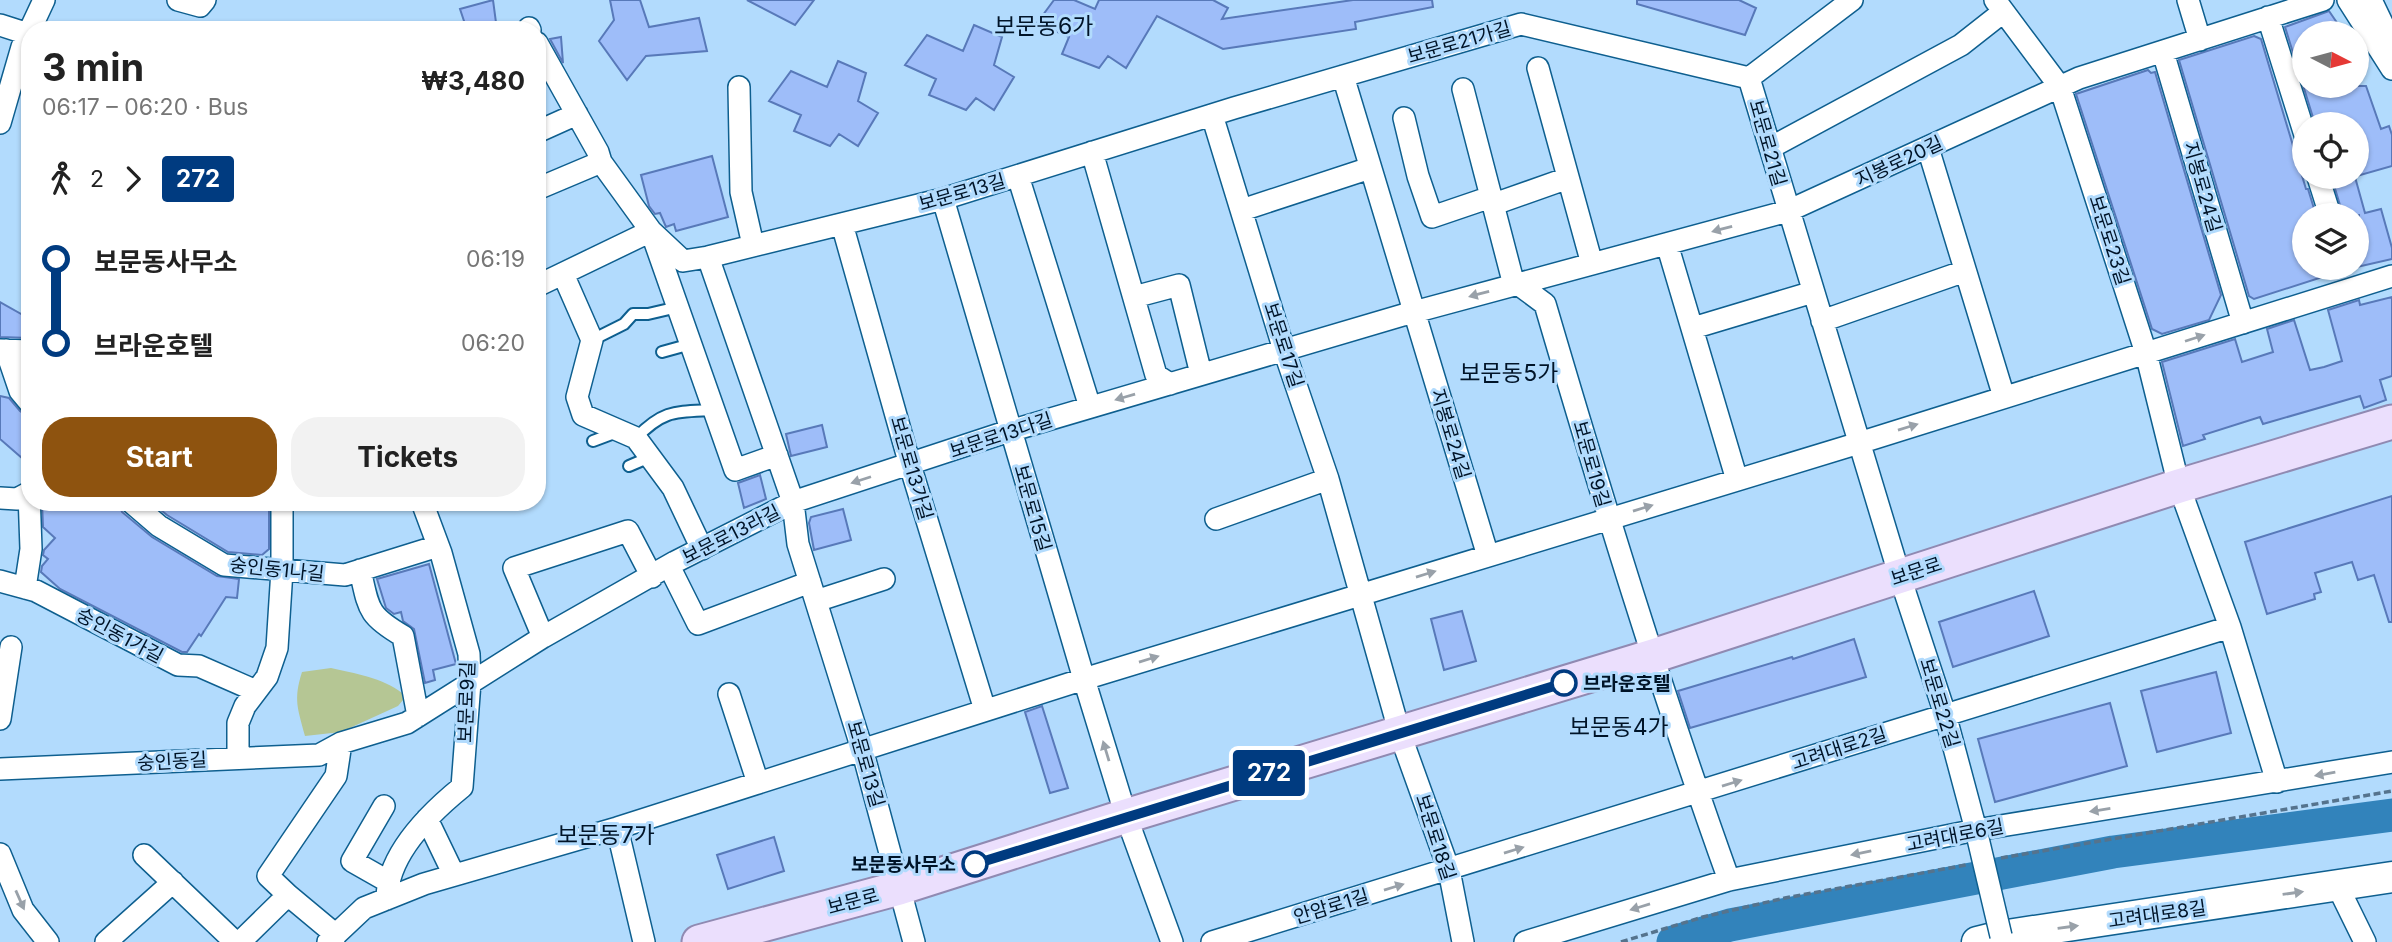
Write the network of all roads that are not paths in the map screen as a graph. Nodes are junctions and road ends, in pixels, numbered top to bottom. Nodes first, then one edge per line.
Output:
1 (44, 0) edge
2 (178, 0) edge
3 (1852, 0) edge
4 (2188, 0) edge
5 (2323, 0) edge
6 (2348, 0) edge
7 (2366, 0) edge
8 (202, 3) edge
9 (1999, 6) edge
10 (2268, 16) junction
11 (34, 21) edge
12 (0, 25) edge
13 (21, 32) edge
14 (2200, 40) junction
15 (2163, 52) junction
16 (2392, 54) edge
17 (21, 56) edge
18 (1538, 68) dead end
19 (2392, 69) edge
20 (1343, 76) junction
21 (1749, 78) junction
22 (547, 82) edge
23 (739, 87) dead end
24 (2060, 87) junction
25 (1463, 89) dead end
26 (2298, 112) edge
27 (577, 114) junction
28 (1212, 115) junction
29 (1404, 118) dead end
30 (0, 121) edge
31 (546, 128) edge
32 (1770, 148) junction
33 (1928, 148) junction
34 (1093, 152) junction
35 (601, 162) junction
36 (1370, 168) junction
37 (1018, 176) junction
38 (1568, 178) junction
39 (546, 185) edge
40 (943, 199) junction
41 (1494, 201) junction
42 (1241, 210) junction
43 (1788, 211) junction
44 (842, 224) junction
45 (651, 232) junction
46 (1667, 244) junction
47 (753, 245) junction
48 (708, 257) junction
49 (1592, 264) junction
50 (1965, 271) junction
51 (563, 274) junction
52 (2392, 276) edge
53 (2350, 280) edge
54 (546, 282) edge
55 (1516, 285) junction
56 (2352, 288) junction
57 (1813, 292) junction
58 (1134, 297) junction
59 (678, 307) junction
60 (1414, 312) junction
61 (1822, 321) junction
62 (2243, 323) junction
63 (1693, 328) junction
64 (592, 341) junction
65 (691, 344) junction
66 (3, 350) edge
67 (1284, 350) junction
68 (21, 351) edge
69 (662, 352) dead end
70 (2146, 353) junction
71 (1201, 374) junction
72 (1170, 384) junction
73 (21, 392) edge
74 (2004, 397) junction
75 (1090, 407) junction
76 (714, 410) junction
77 (2392, 422) edge
78 (1010, 430) junction
79 (628, 435) junction
80 (593, 441) dead end
81 (1858, 443) junction
82 (777, 455) junction
83 (650, 457) junction
84 (910, 464) junction
85 (629, 466) dead end
86 (1328, 479) junction
87 (1737, 480) junction
88 (2179, 486) junction
89 (21, 497) edge
90 (0, 498) edge
91 (793, 502) junction
92 (30, 511) edge
93 (142, 511) edge
94 (282, 511) edge
95 (425, 511) edge
96 (1216, 519) dead end
97 (1608, 519) junction
98 (438, 545) junction
99 (702, 549) junction
100 (1488, 555) junction
101 (282, 570) junction
102 (360, 570) junction
103 (661, 572) junction
104 (1900, 577) junction
105 (884, 579) dead end
106 (0, 581) edge
107 (25, 589) junction
108 (813, 592) junction
109 (1360, 594) junction
110 (2230, 627) junction
111 (543, 637) junction
112 (11, 648) dead end
113 (1653, 656) junction
114 (1084, 679) junction
115 (470, 682) junction
116 (256, 691) junction
117 (729, 694) dead end
118 (985, 710) junction
119 (1945, 714) junction
120 (418, 716) junction
121 (0, 719) edge
122 (1400, 734) junction
123 (341, 743) junction
124 (863, 749) junction
125 (238, 758) junction
126 (2392, 762) edge
127 (0, 769) edge
128 (2277, 782) junction
129 (758, 783) junction
130 (1698, 793) junction
131 (384, 806) dead end
132 (1126, 816) junction
133 (427, 819) junction
134 (617, 828) junction
135 (1976, 830) junction
136 (0, 854) edge
137 (144, 855) dead end
138 (1449, 870) junction
139 (454, 876) junction
140 (2392, 877) edge
141 (1729, 880) junction
142 (173, 882) junction
143 (2337, 887) junction
144 (899, 888) junction
145 (388, 890) junction
146 (288, 895) junction
147 (332, 938) edge
148 (1994, 940) edge
149 (48, 942) edge
150 (106, 942) edge
151 (238, 942) edge
152 (644, 942) edge
153 (699, 942) edge
154 (914, 942) edge
155 (1171, 942) edge
156 (1212, 942) edge
157 (1463, 942) edge
158 (1525, 942) edge
159 (2365, 942) edge

1 - 11 street
2 - 8 street
3 - 21 street, 보문로21길
4 - 14 street
5 - 10 street, 지봉로20길
6 - 19 street
7 - 16 main road
9 - 24 street, 보문로23길
9 - 32 street, 보문로23길
10 - 14 street, 지봉로20길
10 - 26 street
12 - 13 street
14 - 15 street, 지봉로20길
15 - 24 street, 지봉로20길
15 - 62 street, 지봉로24길
17 - 30 street
18 - 38 street
20 - 21 street, 보문로21가길
20 - 28 street, 보문로21가길
20 - 36 street
21 - 32 street, 보문로21길
22 - 27 street, 보문로13길
23 - 47 street
24 - 33 street, 지봉로20길
24 - 70 street, 보문로23길
25 - 41 street
27 - 31 street
27 - 35 street, 보문로13길
28 - 34 street, 보문로13길
28 - 42 street, 보문로17길
29 - 41 street
32 - 43 street, 보문로21길
33 - 43 street, 지봉로20길
33 - 50 street
34 - 37 street, 보문로13길
34 - 58 street
35 - 39 street
35 - 45 street, 보문로13길
36 - 42 street
36 - 60 street
37 - 40 street, 보문로13길
37 - 75 street
38 - 41 street
38 - 49 street
40 - 44 street, 보문로13길
40 - 78 street, 보문로15길
41 - 55 street
42 - 67 street, 보문로17길
43 -> 46 street, 지봉로20길
43 - 57 street, 보문로21길
44 - 47 street, 보문로13길
44 - 84 street, 보문로13가길
45 - 48 street, 보문로13길
45 - 51 street
45 - 59 street, 보문로13길
46 - 49 street, 지봉로20길
46 - 63 street
47 - 48 street, 보문로13길
48 - 82 street, 보문로13길
49 - 55 street, 지봉로20길
50 - 61 street
50 - 74 street
51 - 54 street
51 - 64 street
52 - 56 street
53 - 56 street
55 -> 60 street, 지봉로20길
55 - 97 street, 보문로19길
56 - 62 street
57 - 61 street, 보문로21길
57 - 63 street
58 - 71 street
58 - 72 street
59 - 64 lane
59 - 65 street, 보문로13길
60 - 67 street, 지봉로20길
60 - 100 street, 지봉로24길
61 - 81 street, 보문로21길
70 -> 62 street
63 - 87 street
64 - 79 street
65 - 69 lane
65 - 76 street, 보문로13길
66 - 68 street
66 - 73 street
67 - 71 street, 보문로13다길
67 - 86 street, 보문로17길
70 - 74 street
70 - 88 street, 보문로23길
71 - 72 street, 보문로13다길
72 -> 75 street, 보문로13다길
81 -> 74 street
75 - 78 street, 보문로13다길
76 - 79 lane
76 - 82 street, 보문로13길
77 - 88 main road, 보문로
78 - 84 street, 보문로13다길
78 - 114 street, 보문로15길
79 - 80 lane
79 - 83 street
81 - 87 street
81 - 104 street, 보문로21길
82 - 91 street, 보문로13길
83 - 85 lane
83 - 99 street
84 -> 91 street, 보문로13다길
84 - 118 street, 보문로13가길
86 - 96 street
86 - 109 street, 보문로17길
97 -> 87 street
88 - 104 main road, 보문로
88 - 110 street
89 - 90 street
91 - 99 street, 보문로13라길
91 - 108 street, 보문로13길
92 - 107 street
93 - 101 street, 숭인동1나길
94 - 101 street
95 - 98 street, 보문로9길
97 - 100 street
97 - 113 street, 보문로19길
98 - 102 street, 숭인동1나길
98 - 115 street, 보문로9길
99 - 103 street, 보문로13라길
109 -> 100 street
101 - 102 street, 숭인동1나길
101 - 116 street
102 - 120 street
103 - 108 street, 보문로13라길
103 - 111 street, 보문로13라길
103 - 111 street, 보문로13라길
104 - 113 main road, 보문로
104 - 119 street, 보문로22길
105 - 108 street
106 - 107 street, 숭인동1가길
107 - 116 street, 숭인동1가길
108 - 124 street, 보문로13길
114 -> 109 street
109 - 122 street, 보문로17길
110 - 119 street, 고려대로2길
110 - 128 street
111 - 115 street, 보문로13라길
112 - 121 street
113 - 122 main road, 보문로
113 - 130 street
114 - 118 street
132 -> 114 street, 보문로15길
115 - 120 street, 숭인동길
115 - 133 street, 보문로9길
116 - 125 street
117 - 129 street
118 - 124 street
130 -> 119 street, 고려대로2길
119 - 135 street, 보문로22길
120 - 123 street, 숭인동길
122 - 132 main road, 보문로
122 - 138 street, 보문로18길
123 - 125 street, 숭인동길
123 - 146 street
124 - 129 street
124 - 144 street, 보문로13길
125 - 127 street, 숭인동길
126 -> 128 street, 고려대로6길
128 -> 135 street, 고려대로6길
129 - 134 street
138 -> 130 street, 고려대로2길
130 - 141 street
131 - 145 street
132 - 144 main road, 보문로
132 - 155 street
133 - 139 street
133 - 145 street, 보문로9길
134 - 139 street
134 - 152 street
135 -> 141 street, 고려대로6길
135 - 148 street, 보문로22길, bridge
136 -> 149 street
137 - 142 street
156 -> 138 street, 안암로1길
138 - 157 street, 보문로18길
139 - 145 street
140 - 143 main road, 고려대로8길
141 -> 158 street, 고려대로6길
142 - 150 street
142 - 151 street
148 -> 143 main road, 고려대로8길
143 - 159 street
144 - 153 main road, 보문로
144 - 154 street, 보문로13길
145 - 147 street
146 - 147 street
146 - 151 street

